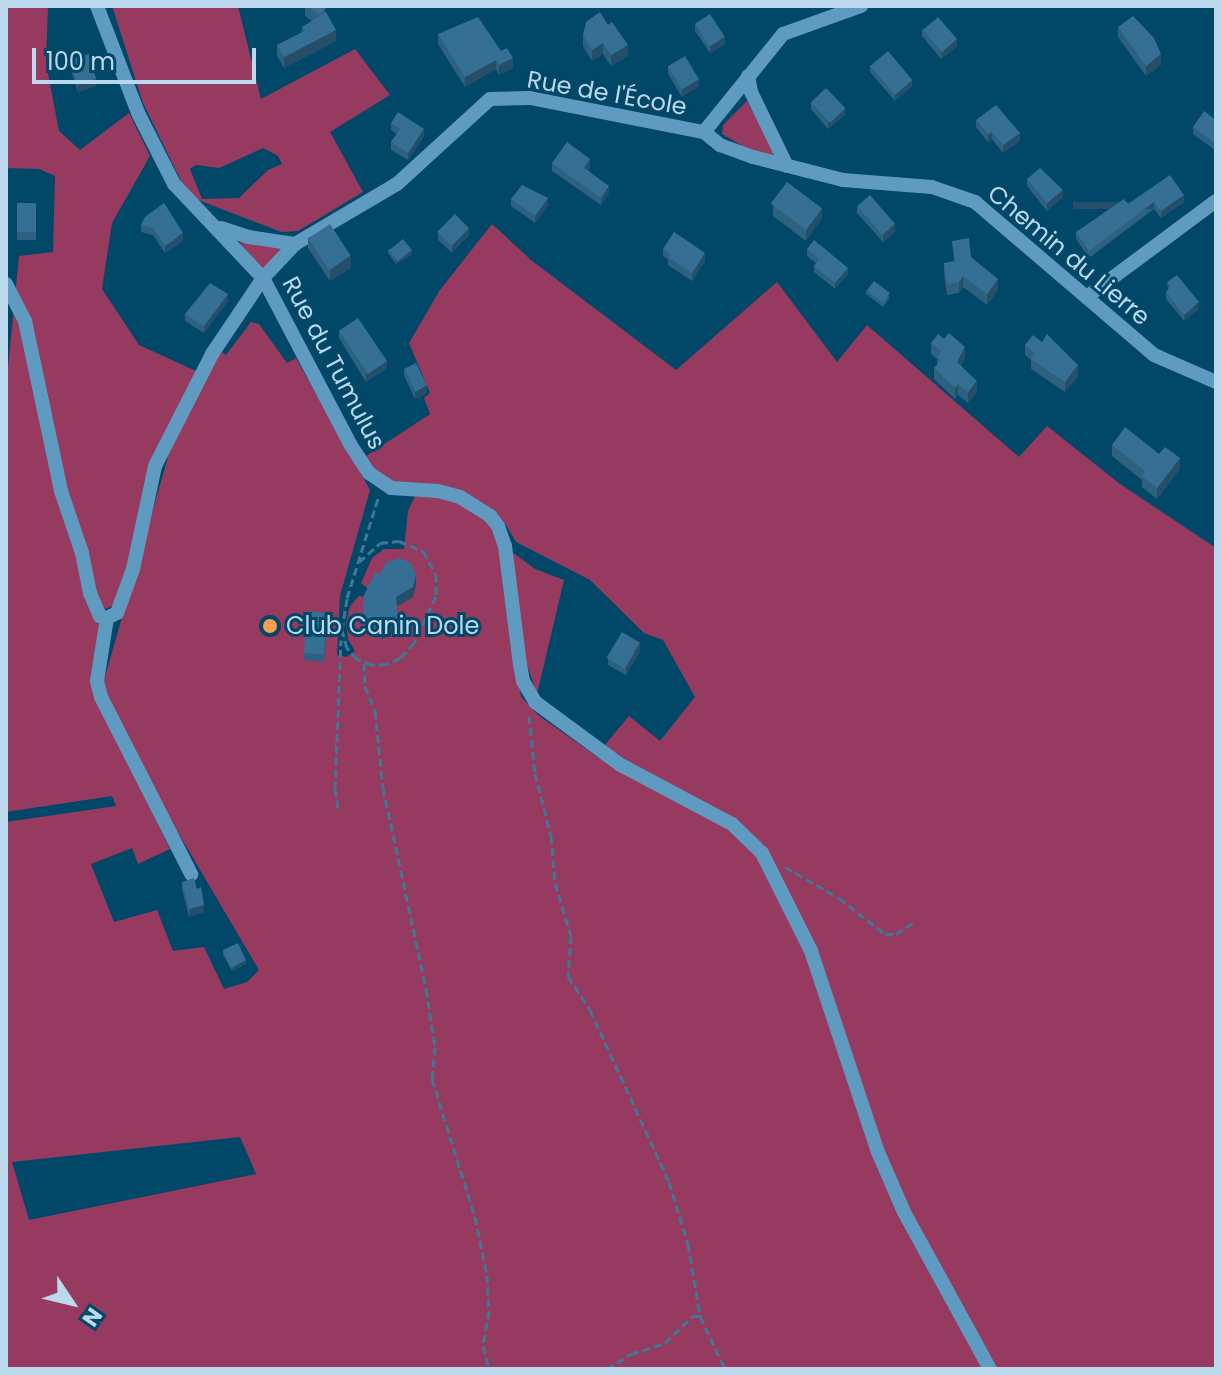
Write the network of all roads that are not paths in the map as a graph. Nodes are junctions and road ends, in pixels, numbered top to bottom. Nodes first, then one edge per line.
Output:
1 (97, 6) edge
2 (861, 6) edge
3 (748, 76) junction
4 (704, 132) junction
5 (787, 166) junction
6 (1216, 201) edge
7 (218, 227) junction
8 (295, 244) junction
9 (263, 278) junction
10 (6, 284) edge
11 (1088, 296) junction
12 (1216, 382) edge
13 (107, 618) junction
14 (191, 874) dead end
15 (990, 1369) edge

1 - 7 street, Rue du Tumulus
2 - 3 street, Rue de l'École
3 - 4 street, Rue de l'École
3 - 5 street
4 - 5 street, Chemin du Lierre
4 - 8 street, Rue de l'École
5 - 11 street, Chemin du Lierre
6 - 11 street
7 - 8 street
7 - 9 street, Rue du Tumulus
8 - 9 street, Rue de l'École
9 - 13 street, Rue de l'École
9 - 15 street, Rue du Tumulus
10 - 13 street
11 - 12 street, Chemin du Lierre
13 - 14 street

